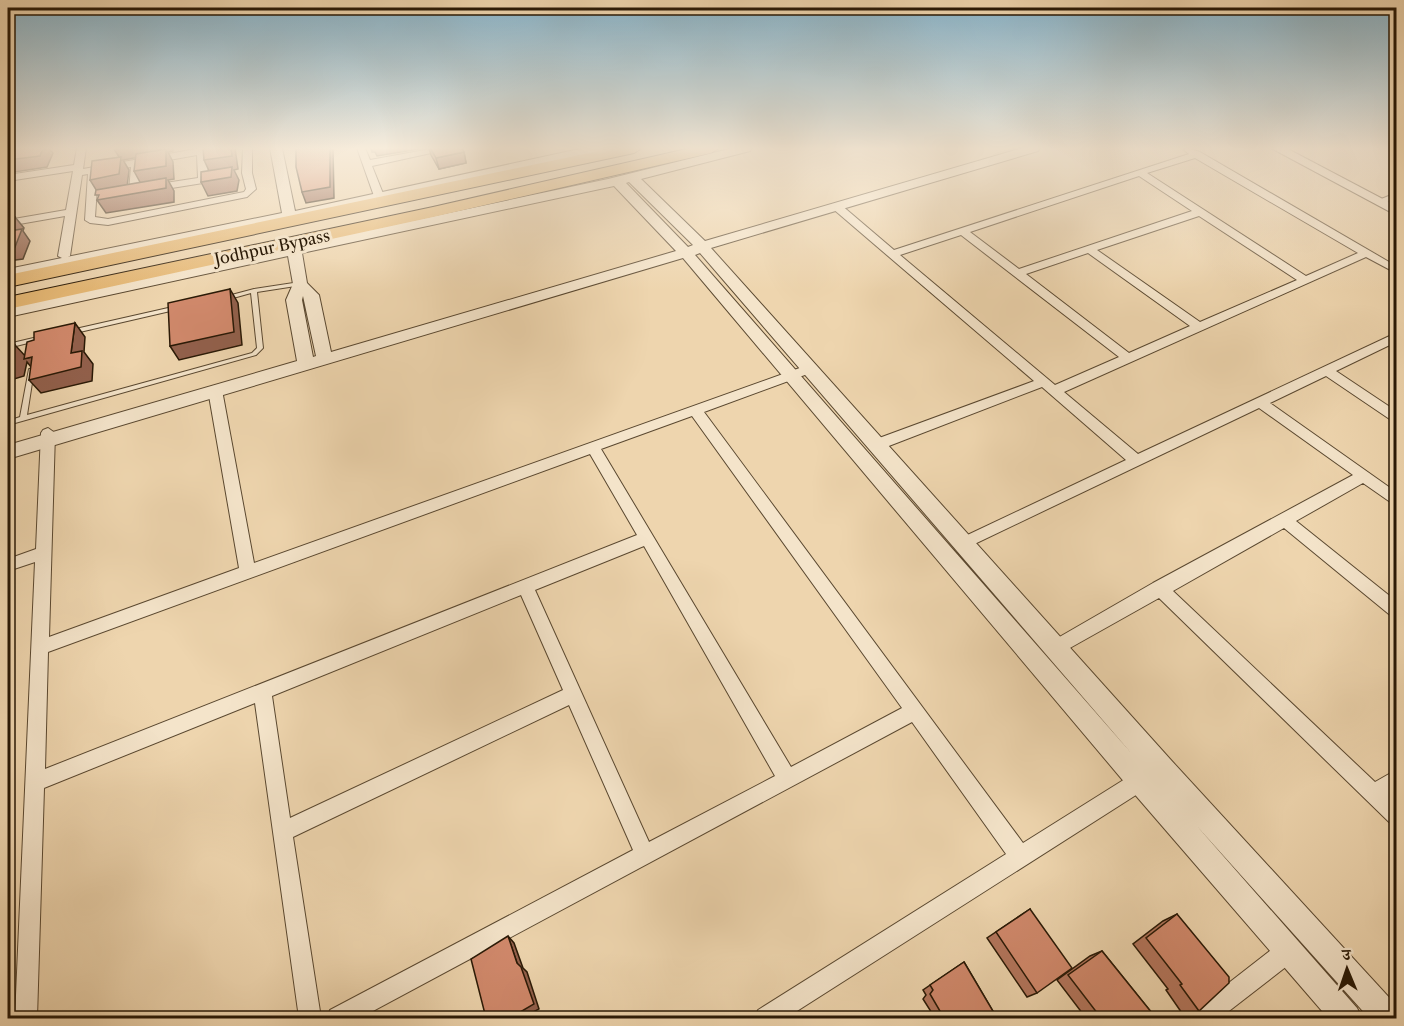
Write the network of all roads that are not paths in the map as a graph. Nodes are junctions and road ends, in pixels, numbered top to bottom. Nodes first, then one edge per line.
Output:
1 (73, 196) edge
2 (97, 196) edge
3 (238, 196) edge
4 (285, 196) edge
5 (379, 196) edge
6 (414, 196) edge
7 (503, 196) edge
8 (547, 196) edge
9 (641, 196) edge
10 (862, 196) edge
11 (871, 196) edge
12 (1070, 196) edge
13 (1175, 196) edge
14 (1269, 196) edge
15 (1389, 201) edge
16 (836, 206) junction
17 (71, 212) junction
18 (1200, 212) junction
19 (1396, 212) edge
20 (289, 215) junction
21 (8, 223) edge
22 (962, 231) junction
23 (692, 248) junction
24 (1089, 249) junction
25 (294, 251) junction
26 (1367, 253) junction
27 (892, 254) junction
28 (64, 256) junction
29 (8, 266) edge
30 (1396, 270) edge
31 (8, 273) edge
32 (1018, 273) junction
33 (1305, 280) junction
34 (8, 281) edge
35 (300, 284) junction
36 (254, 291) junction
37 (220, 299) edge
38 (8, 303) edge
39 (185, 307) edge
40 (8, 312) edge
41 (1199, 327) junction
42 (59, 334) edge
43 (47, 337) edge
44 (1396, 337) edge
45 (36, 339) junction
46 (8, 346) edge
47 (34, 351) edge
48 (323, 354) junction
49 (1128, 358) junction
50 (305, 360) junction
51 (32, 362) edge
52 (1326, 370) junction
53 (800, 372) junction
54 (1048, 386) junction
55 (214, 390) junction
56 (1260, 402) junction
57 (695, 410) junction
58 (1396, 417) edge
59 (23, 419) junction
60 (8, 423) edge
61 (49, 436) junction
62 (8, 445) edge
63 (876, 445) junction
64 (593, 447) junction
65 (8, 452) edge
66 (1137, 461) junction
67 (1364, 476) junction
68 (1396, 500) edge
69 (1285, 520) junction
70 (647, 538) junction
71 (964, 543) junction
72 (44, 552) junction
73 (8, 565) edge
74 (248, 572) junction
75 (526, 587) junction
76 (1159, 588) junction
77 (1396, 610) edge
78 (41, 647) junction
79 (1055, 648) junction
80 (262, 692) junction
81 (574, 694) junction
82 (915, 711) junction
83 (787, 779) junction
84 (1396, 779) edge
85 (35, 782) junction
86 (1140, 782) junction
87 (1375, 794) junction
88 (1396, 814) edge
89 (283, 832) junction
90 (645, 855) junction
91 (1021, 857) junction
92 (1288, 951) junction
93 (26, 1018) edge
94 (310, 1018) edge
95 (338, 1018) edge
96 (766, 1018) edge
97 (1202, 1018) edge
98 (1347, 1018) edge
99 (1388, 1018) edge

1 - 17 street
2 - 3 street
4 - 20 street
5 - 20 street
6 - 34 highway
7 - 38 highway, Jodhpur Bypass
8 - 25 street
9 - 23 street
10 - 23 street
11 - 16 street
12 - 22 street
13 - 18 street
14 - 26 street
15 - 19 street
16 - 23 street
16 - 27 street
17 - 21 street
17 - 28 street
18 - 24 street
18 - 33 street
20 - 28 street
20 - 31 street
22 - 27 street
22 - 32 street
23 - 48 street
23 - 53 street
24 - 32 street
24 - 41 street
25 - 35 street
25 - 40 street
26 - 30 street
26 - 33 street
27 - 54 street
28 - 29 street
32 - 49 street
33 - 41 street
35 - 36 lane
35 - 48 street
35 - 50 street
36 - 37 lane
36 - 59 lane
39 - 42 lane
41 - 49 street
43 - 45 lane
44 - 52 street
45 - 46 lane
45 - 47 lane
48 - 50 street
49 - 54 street
50 - 55 street
50 - 61 street
51 - 59 lane
52 - 56 street
52 - 58 street
53 - 57 street
53 - 63 street
53 - 86 street
54 - 63 street
54 - 66 street
55 - 61 street
55 - 74 street
56 - 66 street
56 - 67 street
57 - 64 street
57 - 82 street
59 - 60 lane
61 - 62 street
61 - 65 street
61 - 72 street
63 - 71 street
64 - 70 street
64 - 74 street
66 - 71 street
67 - 68 street
67 - 69 street
69 - 76 street
69 - 77 street
70 - 75 street
70 - 83 street
71 - 79 street
72 - 73 street
72 - 78 street
74 - 78 street
75 - 80 street
75 - 81 street
76 - 79 street
76 - 87 street
78 - 85 street
79 - 99 street
80 - 85 street
80 - 89 street
81 - 89 street
81 - 90 street
82 - 83 street
82 - 91 street
83 - 90 street
84 - 87 street
85 - 93 street
86 - 91 street
86 - 92 street
87 - 88 street
89 - 94 street
90 - 95 street
91 - 96 street
92 - 97 street
92 - 98 street

